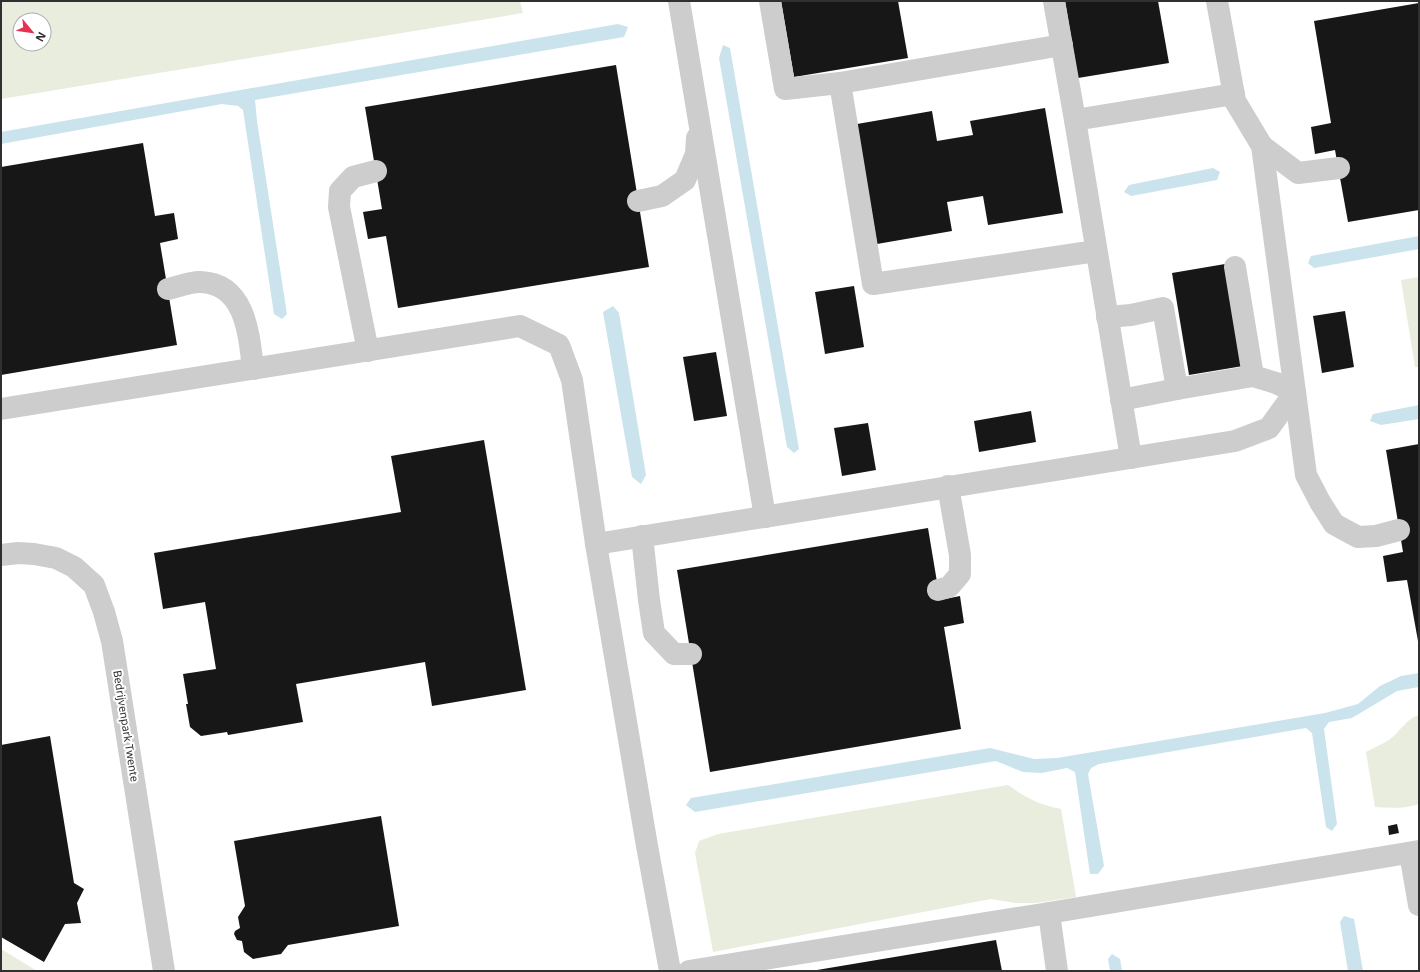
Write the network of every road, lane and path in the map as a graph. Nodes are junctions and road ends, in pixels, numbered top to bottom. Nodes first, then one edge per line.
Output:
1 (679, 1) edge
2 (770, 1) edge
3 (1054, 1) edge
4 (1217, 1) edge
5 (1062, 44) junction
6 (840, 83) junction
7 (1234, 94) junction
8 (698, 114) junction
9 (1075, 120) junction
10 (1262, 146) junction
11 (1338, 168) dead end
12 (376, 171) dead end
13 (638, 201) dead end
14 (1096, 251) junction
15 (1235, 267) dead end
16 (168, 289) dead end
17 (1107, 317) junction
18 (368, 350) junction
19 (253, 369) junction
20 (1253, 376) junction
21 (1177, 389) junction
22 (1295, 392) junction
23 (1121, 400) junction
24 (1, 409) edge
25 (1131, 458) junction
26 (948, 486) junction
27 (765, 517) junction
28 (1399, 530) dead end
29 (642, 536) junction
30 (596, 544) junction
31 (1, 555) edge
32 (938, 590) dead end
33 (691, 654) dead end
34 (1415, 852) edge
35 (1419, 905) edge
36 (1049, 913) junction
37 (164, 971) edge
38 (670, 971) edge
39 (689, 971) edge
40 (1056, 971) edge

1 - 8 street
2 - 6 street
3 - 5 street
4 - 7 street
5 - 6 street
5 - 9 street
6 - 14 street
7 - 9 street
7 - 10 street
8 - 13 street
8 - 27 street
9 - 14 street
10 - 11 street
10 - 22 street
12 - 18 street
14 - 17 street
15 - 20 street
16 - 19 street
17 - 21 street
17 - 23 street
18 - 19 street
18 - 30 street
19 - 24 street
20 - 21 street
20 - 22 street
21 - 23 street
22 - 25 street
22 - 28 street
23 - 25 street
25 - 26 street
26 - 27 street
26 - 32 street
27 - 29 street
29 - 30 street
29 - 33 street
30 - 38 street
31 - 37 street, Bedrijvenpark Twente
34 - 35 street
34 - 36 street
36 - 39 street
36 - 40 street

